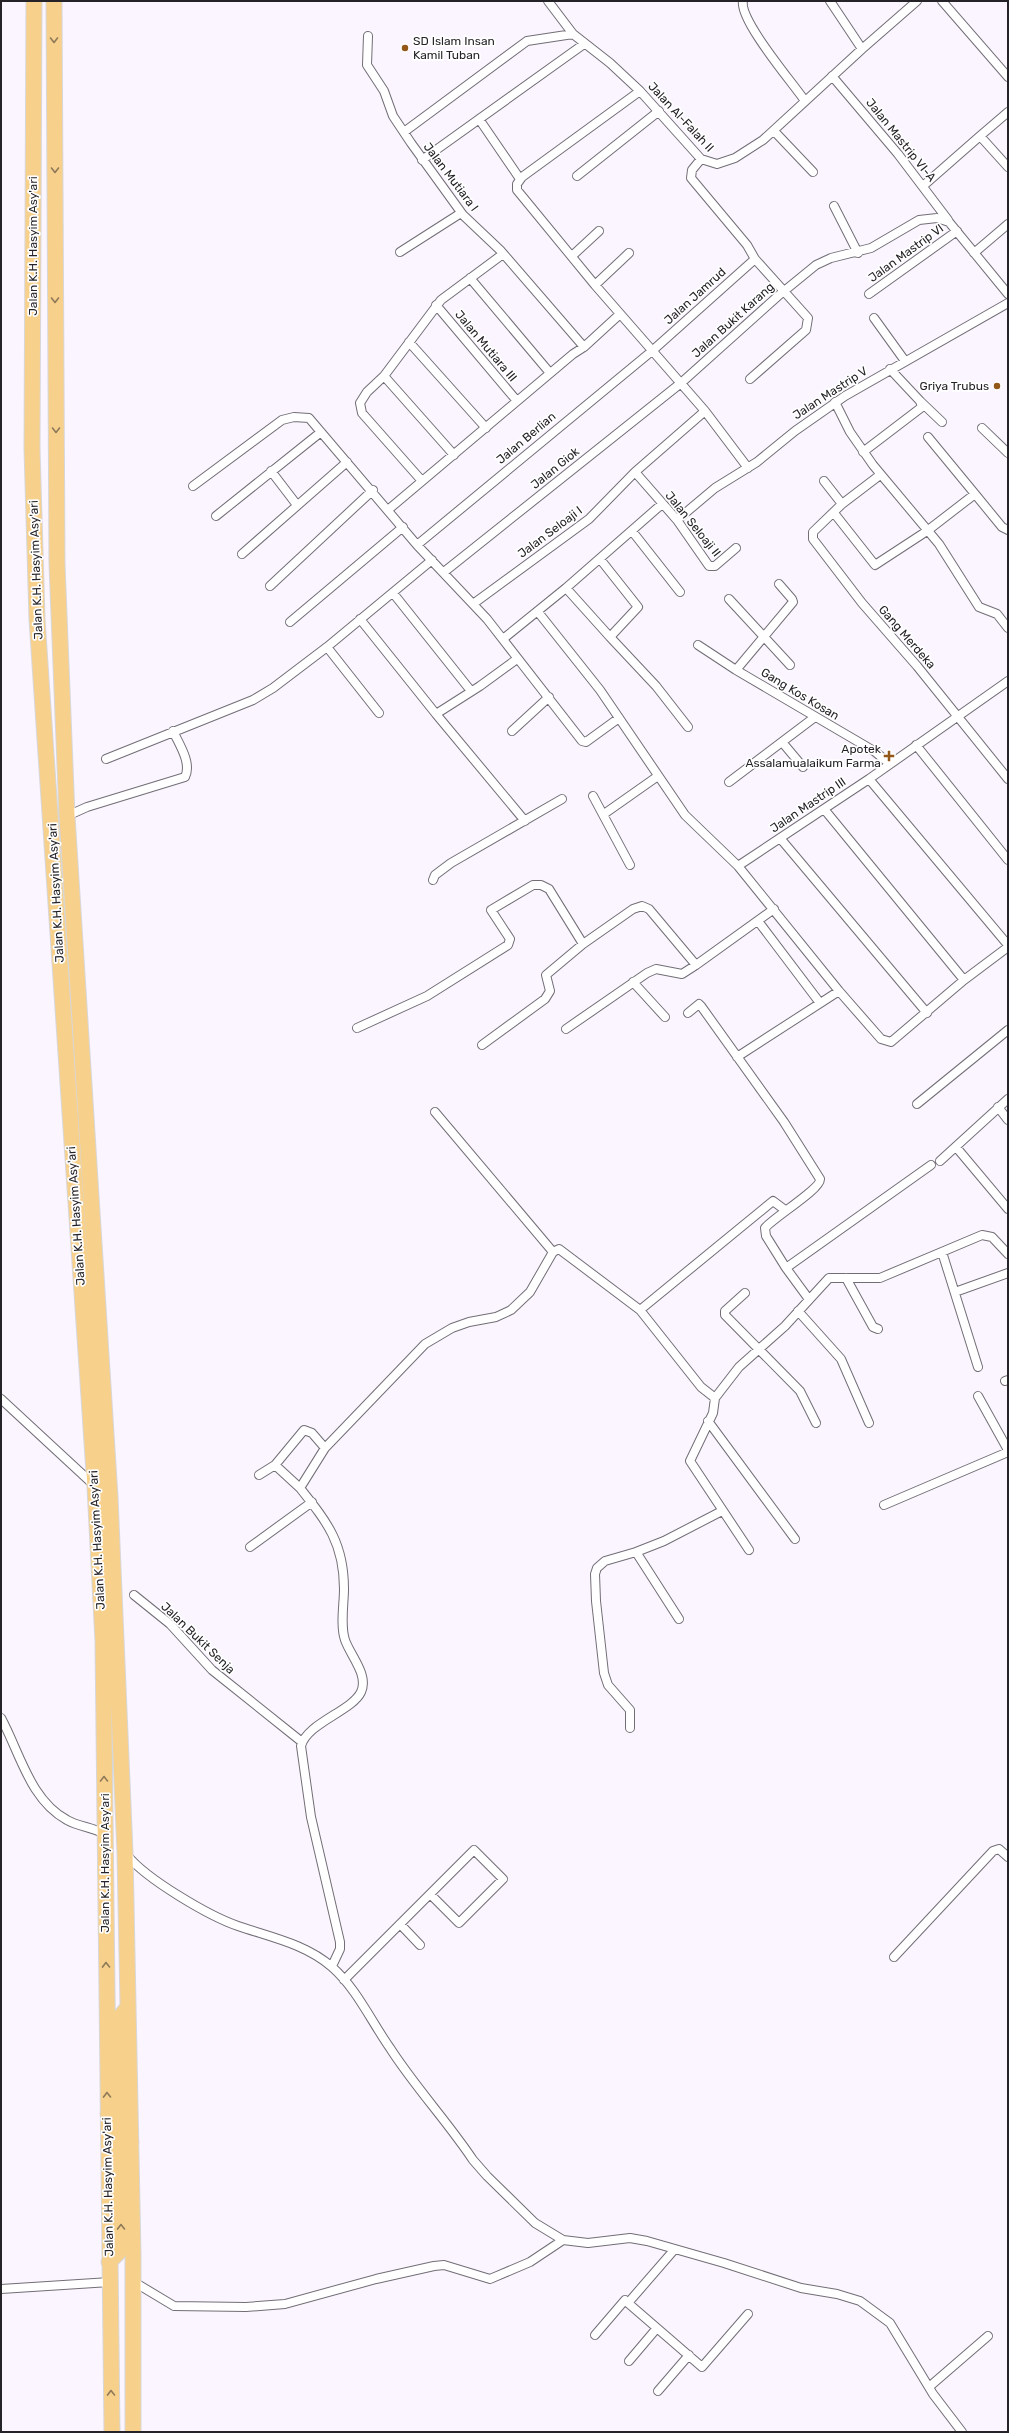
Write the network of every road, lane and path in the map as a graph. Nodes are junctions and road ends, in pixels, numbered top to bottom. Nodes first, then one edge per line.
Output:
1 (34, 1) edge
2 (54, 1) edge
3 (548, 1) edge
4 (744, 1) edge
5 (830, 1) edge
6 (917, 1) edge
7 (942, 1) edge
8 (573, 34) junction
9 (368, 36) dead end
10 (584, 44) junction
11 (862, 49) junction
12 (832, 76) junction
13 (1008, 77) edge
14 (640, 91) junction
15 (805, 101) junction
16 (660, 111) junction
17 (1008, 112) edge
18 (479, 119) junction
19 (774, 130) junction
20 (404, 132) junction
21 (980, 136) junction
22 (701, 159) junction
23 (422, 160) junction
24 (1008, 167) edge
25 (813, 172) dead end
26 (577, 176) dead end
27 (520, 179) junction
28 (922, 186) junction
29 (834, 206) dead end
30 (461, 213) junction
31 (949, 222) junction
32 (1008, 224) edge
33 (599, 231) dead end
34 (957, 231) junction
35 (400, 252) dead end
36 (629, 253) dead end
37 (858, 253) junction
38 (974, 253) junction
39 (504, 254) junction
40 (572, 256) junction
41 (755, 259) junction
42 (470, 278) junction
43 (595, 284) junction
44 (783, 291) junction
45 (869, 294) dead end
46 (1008, 294) edge
47 (1008, 303) edge
48 (436, 305) junction
49 (620, 314) junction
50 (874, 318) dead end
51 (409, 342) junction
52 (584, 348) junction
53 (652, 351) junction
54 (904, 361) junction
55 (890, 370) junction
56 (550, 373) junction
57 (384, 376) junction
58 (750, 379) dead end
59 (681, 383) junction
60 (517, 401) junction
61 (920, 401) junction
62 (834, 402) junction
63 (705, 411) junction
64 (942, 422) dead end
65 (486, 428) junction
66 (982, 428) dead end
67 (321, 432) junction
68 (928, 437) dead end
69 (863, 452) junction
70 (1008, 453) edge
71 (454, 454) junction
72 (346, 462) junction
73 (748, 468) junction
74 (271, 471) junction
75 (635, 472) junction
76 (880, 475) junction
77 (422, 481) junction
78 (824, 481) dead end
79 (193, 486) dead end
80 (373, 490) junction
81 (975, 494) junction
82 (662, 504) junction
83 (842, 504) junction
84 (297, 506) junction
85 (389, 509) junction
86 (834, 513) junction
87 (216, 516) dead end
88 (677, 520) junction
89 (403, 527) junction
90 (1008, 530) edge
91 (632, 531) junction
92 (926, 531) junction
93 (417, 545) junction
94 (736, 548) dead end
95 (242, 554) dead end
96 (600, 559) junction
97 (432, 560) junction
98 (444, 572) junction
99 (780, 584) dead end
100 (270, 586) dead end
101 (566, 588) junction
102 (680, 592) dead end
103 (393, 593) junction
104 (729, 599) dead end
105 (473, 604) junction
106 (538, 612) junction
107 (360, 619) junction
108 (290, 622) dead end
109 (1008, 628) edge
110 (610, 637) junction
111 (762, 637) junction
112 (502, 639) junction
113 (698, 645) dead end
114 (327, 647) junction
115 (518, 659) junction
116 (790, 665) dead end
117 (736, 670) junction
118 (1005, 683) edge
119 (471, 691) junction
120 (1008, 692) edge
121 (549, 698) junction
122 (379, 714) dead end
123 (436, 714) junction
124 (957, 716) junction
125 (619, 718) junction
126 (815, 718) junction
127 (688, 727) dead end
128 (173, 731) junction
129 (512, 731) dead end
130 (782, 742) junction
131 (916, 745) junction
132 (106, 759) dead end
133 (890, 764) junction
134 (803, 767) dead end
135 (658, 776) junction
136 (869, 779) junction
137 (1008, 779) edge
138 (729, 782) dead end
139 (593, 796) dead end
140 (562, 799) dead end
141 (824, 809) junction
142 (604, 814) junction
143 (67, 816) junction
144 (525, 821) junction
145 (780, 838) junction
146 (1008, 860) edge
147 (630, 865) dead end
148 (738, 866) junction
149 (434, 880) dead end
150 (774, 909) junction
151 (758, 921) junction
152 (583, 944) junction
153 (1008, 946) edge
154 (696, 965) junction
155 (964, 980) junction
156 (633, 982) junction
157 (839, 991) junction
158 (820, 1003) junction
159 (927, 1012) junction
160 (688, 1013) dead end
161 (665, 1017) dead end
162 (357, 1028) dead end
163 (566, 1029) dead end
164 (1008, 1030) edge
165 (482, 1045) dead end
166 (737, 1057) junction
167 (1008, 1099) edge
168 (917, 1104) dead end
169 (998, 1108) junction
170 (435, 1112) dead end
171 (1008, 1120) edge
172 (956, 1147) junction
173 (940, 1161) dead end
174 (931, 1166) dead end
175 (1008, 1209) edge
176 (785, 1210) junction
177 (553, 1252) junction
178 (942, 1252) junction
179 (1008, 1254) edge
180 (786, 1268) junction
181 (1008, 1273) edge
182 (846, 1278) junction
183 (954, 1292) junction
184 (745, 1293) dead end
185 (808, 1298) junction
186 (640, 1310) junction
187 (798, 1311) junction
188 (878, 1330) dead end
189 (760, 1348) junction
190 (978, 1367) dead end
191 (978, 1396) dead end
192 (715, 1398) junction
193 (1, 1399) edge
194 (708, 1421) junction
195 (816, 1423) dead end
196 (870, 1423) dead end
197 (325, 1448) junction
198 (1008, 1451) edge
199 (274, 1465) junction
200 (259, 1475) dead end
201 (95, 1486) junction
202 (300, 1488) junction
203 (312, 1502) junction
204 (884, 1505) dead end
205 (722, 1511) junction
206 (795, 1539) dead end
207 (250, 1547) dead end
208 (748, 1550) dead end
209 (636, 1552) junction
210 (134, 1595) dead end
211 (679, 1619) dead end
212 (1, 1718) edge
213 (630, 1728) dead end
214 (302, 1742) junction
215 (104, 1834) junction
216 (125, 1853) junction
217 (1008, 1857) edge
218 (430, 1894) junction
219 (400, 1924) junction
220 (420, 1945) dead end
221 (894, 1957) dead end
222 (332, 1966) junction
223 (344, 1980) junction
224 (128, 2007) junction
225 (108, 2114) junction
226 (131, 2142) junction
227 (563, 2240) junction
228 (674, 2250) junction
229 (109, 2262) junction
230 (110, 2282) junction
231 (134, 2282) junction
232 (1, 2289) edge
233 (628, 2303) junction
234 (748, 2314) dead end
235 (657, 2328) junction
236 (595, 2335) dead end
237 (988, 2336) dead end
238 (689, 2355) junction
239 (629, 2361) dead end
240 (929, 2388) junction
241 (658, 2391) dead end
242 (112, 2432) edge
243 (133, 2432) edge
244 (962, 2432) edge

1 - 201 highway, Jalan K.H. Hasyim Asy'ari
2 -> 143 highway, Jalan K.H. Hasyim Asy'ari
3 - 8 street, Jalan Al-Falah II
4 - 15 street
5 - 11 street
6 - 11 street, Jalan Al-Falah II
7 - 13 street
8 - 10 street, Jalan Al-Falah II
8 - 20 street
9 - 20 street, Jalan Mutiara I
10 - 14 street, Jalan Al-Falah II
10 - 18 street
11 - 12 street, Jalan Al-Falah II
12 - 15 street, Jalan Al-Falah II
12 - 28 street, Jalan Mastrip VI-A
14 - 16 street, Jalan Al-Falah II
14 - 27 street
15 - 19 street, Jalan Al-Falah II
16 - 22 street, Jalan Al-Falah II
16 - 26 street
17 - 21 street
18 - 23 street
18 - 27 street
19 - 22 street, Jalan Al-Falah II
19 - 25 street
20 - 23 street, Jalan Mutiara I
21 - 24 street
21 - 28 street
22 - 41 street
23 - 30 street, Jalan Mutiara I
27 - 40 street
28 - 31 street, Jalan Mastrip VI-A
29 - 37 street
30 - 35 street
30 - 39 street, Jalan Mutiara I
31 - 34 street, Jalan Mastrip VI-A
31 - 37 street, Jalan Bukit Karang
32 - 38 street
33 - 40 street
34 - 38 street, Jalan Mastrip VI-A
34 - 45 street, Jalan Mastrip VI
36 - 43 street
37 - 44 street, Jalan Bukit Karang
38 - 46 street, Jalan Mastrip VI-A
39 - 42 street
39 - 52 street, Jalan Mutiara I
40 - 43 street
41 - 44 street
41 - 53 street, Jalan Jamrud
42 - 48 street
42 - 56 street
43 - 49 street
44 - 58 street
44 - 59 street, Jalan Bukit Karang
47 - 54 street, Jalan Mastrip V
48 - 51 street
48 - 60 street, Jalan Mutiara III
49 - 52 street
49 - 53 street
50 - 54 street
51 - 57 street
51 - 65 street
52 - 56 street
53 - 59 street
53 - 93 street, Jalan Berlian
54 - 55 street, Jalan Mastrip V
55 - 61 street
55 - 62 street, Jalan Mastrip V
56 - 60 street
57 - 71 street
57 - 77 street
59 - 63 street
59 - 98 street, Jalan Giok
60 - 65 street
61 - 64 street
61 - 69 street
62 - 69 street
62 - 73 street, Jalan Mastrip V
63 - 73 street
63 - 75 street, Jalan Seloaji I
65 - 71 street
66 - 70 street
67 - 72 street
67 - 74 street
67 - 79 street
68 - 81 street
69 - 76 street
71 - 77 street
72 - 80 street
72 - 84 street
73 - 88 street, Jalan Mastrip V
74 - 84 street
74 - 87 street
75 - 82 street, Jalan Seloaji II
75 - 105 street, Jalan Seloaji I
76 - 83 street
76 - 92 street
77 - 85 street
78 - 83 street
80 - 85 street
80 - 100 street
81 - 90 street
81 - 92 street
82 - 88 street, Jalan Seloaji II
82 - 91 street
83 - 86 street
84 - 95 street
85 - 89 street
86 - 92 street
86 - 124 street, Gang Merdeka
88 - 94 street, Jalan Seloaji II
89 - 93 street
89 - 108 street
91 - 96 street
91 - 102 street
92 - 109 street
93 - 97 street
96 - 101 street
96 - 110 street
97 - 98 street
97 - 103 street
98 - 105 street
99 - 111 street
101 - 106 street
101 - 110 street
103 - 107 street
103 - 119 street
104 - 111 street
105 - 112 street
106 - 112 street
106 - 125 street
107 - 114 street
107 - 123 street
110 - 127 street
111 - 116 street
111 - 117 street
112 - 115 street
113 - 117 street, Gang Kos Kosan
114 - 122 street
114 - 128 street
115 - 119 street
115 - 121 street
117 - 126 street, Gang Kos Kosan
118 - 120 street
118 - 124 street, Jalan Mastrip III
119 - 123 street
121 - 125 street
121 - 129 street
123 - 144 street
124 - 131 street, Jalan Mastrip III
124 - 137 street, Gang Merdeka
125 - 135 street
126 - 130 street
126 - 133 street, Gang Kos Kosan
128 - 132 street
128 - 143 street
130 - 134 street
130 - 138 street
131 - 133 street, Jalan Mastrip III
131 - 146 street
133 - 136 street, Jalan Mastrip III
135 - 142 street
135 - 148 street
136 - 141 street, Jalan Mastrip III
136 - 153 street
139 - 142 street
140 - 144 street
141 - 145 street, Jalan Mastrip III
141 - 155 street
142 - 147 street
143 - 216 highway, Jalan K.H. Hasyim Asy'ari
144 - 149 street
145 - 148 street, Jalan Mastrip III
145 - 159 street
148 - 150 street
150 - 151 street
150 - 157 street
151 - 154 street
151 - 158 street
152 - 154 street
152 - 162 street
152 - 165 street
153 - 155 street
154 - 156 street
155 - 159 street
156 - 161 street
156 - 163 street
157 - 158 street
157 - 159 street
158 - 166 street
160 - 166 street
164 - 168 street
166 - 176 street
167 - 169 street
169 - 171 street
169 - 172 street
170 - 177 street
172 - 173 street
172 - 175 street
174 - 180 street
176 - 180 street
176 - 186 street
177 - 186 street
177 - 197 street
178 - 179 street
178 - 182 street
178 - 183 street
180 - 185 street
181 - 183 street
182 - 185 street
182 - 188 street
183 - 190 street
184 - 189 street
185 - 187 street
186 - 192 street
187 - 189 street
187 - 196 street
189 - 192 street
189 - 195 street
191 - 198 street
192 - 194 street
193 - 201 street
194 - 205 street
194 - 206 street
197 - 199 street
197 - 202 street
198 - 204 street
199 - 200 street
199 - 202 street
215 -> 201 highway, Jalan K.H. Hasyim Asy'ari
202 - 203 street
203 - 207 street
203 - 214 street
205 - 208 street
205 - 209 street
209 - 211 street
209 - 213 street
210 - 214 street, Jalan Bukit Senja
212 - 215 street
214 - 222 street
225 -> 215 highway, Jalan K.H. Hasyim Asy'ari
216 - 222 street
216 - 224 highway, Jalan K.H. Hasyim Asy'ari
217 - 221 street
218 - 218 street
218 - 219 street
219 - 220 street
219 - 223 street
222 - 223 street
223 - 227 street
224 - 225 highway
224 - 226 highway, Jalan K.H. Hasyim Asy'ari
225 - 229 highway, Jalan K.H. Hasyim Asy'ari
229 -> 226 highway
226 - 231 highway, Jalan K.H. Hasyim Asy'ari
227 - 228 street
227 - 231 street
228 - 233 street
228 - 240 street
229 - 230 highway, Jalan K.H. Hasyim Asy'ari
230 - 232 street
242 -> 230 highway, Jalan K.H. Hasyim Asy'ari
231 - 243 highway, Jalan K.H. Hasyim Asy'ari
233 - 235 street
233 - 236 street
234 - 238 street
235 - 238 street
235 - 239 street
237 - 240 street
238 - 241 street
240 - 244 street

